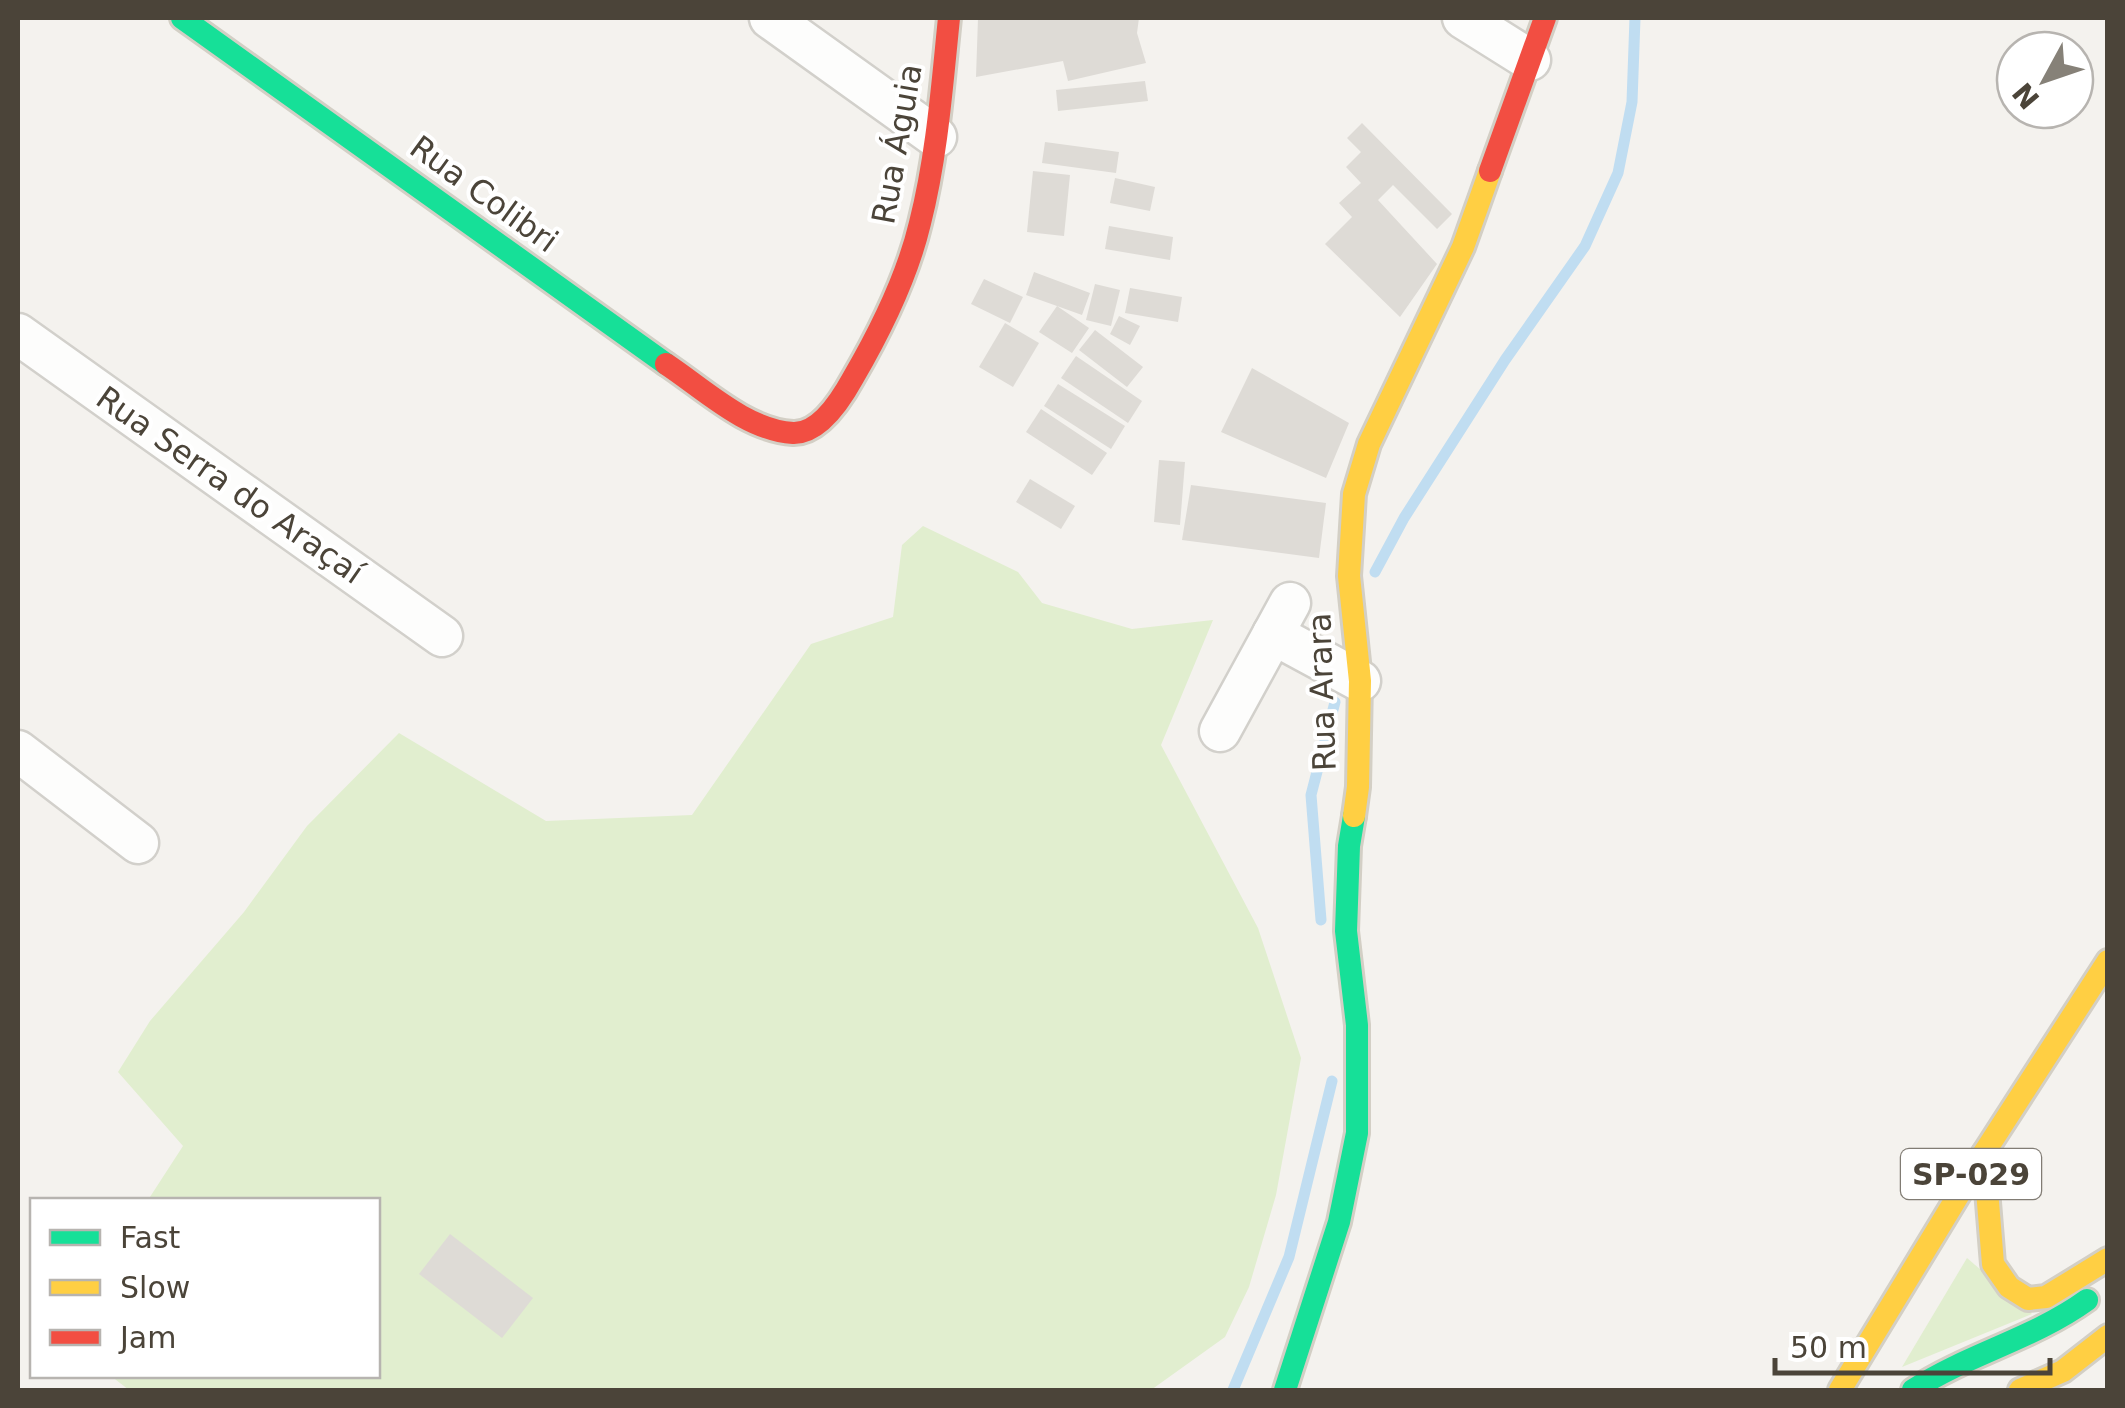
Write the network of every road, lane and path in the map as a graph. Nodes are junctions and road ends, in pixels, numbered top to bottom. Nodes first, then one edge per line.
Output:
1 (182, 18) edge
2 (770, 18) edge
3 (949, 18) edge
4 (1463, 18) edge
5 (1545, 18) edge
6 (1530, 60) junction
7 (936, 137) junction
8 (18, 334) edge
9 (750, 421) joint
10 (442, 636) dead end
11 (1360, 680) junction
12 (1220, 730) dead end
13 (18, 751) edge
14 (138, 844) dead end
15 (2108, 962) edge
16 (1984, 1153) junction
17 (2108, 1259) edge
18 (2108, 1284) edge
19 (2108, 1336) edge
20 (2108, 1360) edge
21 (2063, 1370) junction
22 (1286, 1390) edge
23 (1840, 1390) edge
24 (1913, 1390) edge
25 (2020, 1390) edge

1 - 9 main road, Rua Colibri
2 - 7 street
3 - 7 main road, Rua Águia
4 - 6 street
5 - 6 main road, Rua Arara
6 - 11 main road, Rua Arara
7 - 9 main road, Rua Águia
8 - 10 street, Rua Serra do Araçaí
11 - 12 street
11 - 22 main road, Rua Arara
13 - 14 street
15 - 16 main road, SP-029
16 - 17 main road, SP-029
16 - 23 main road, SP-029
18 - 24 main road
19 - 21 main road
20 - 21 main road
21 - 25 main road

